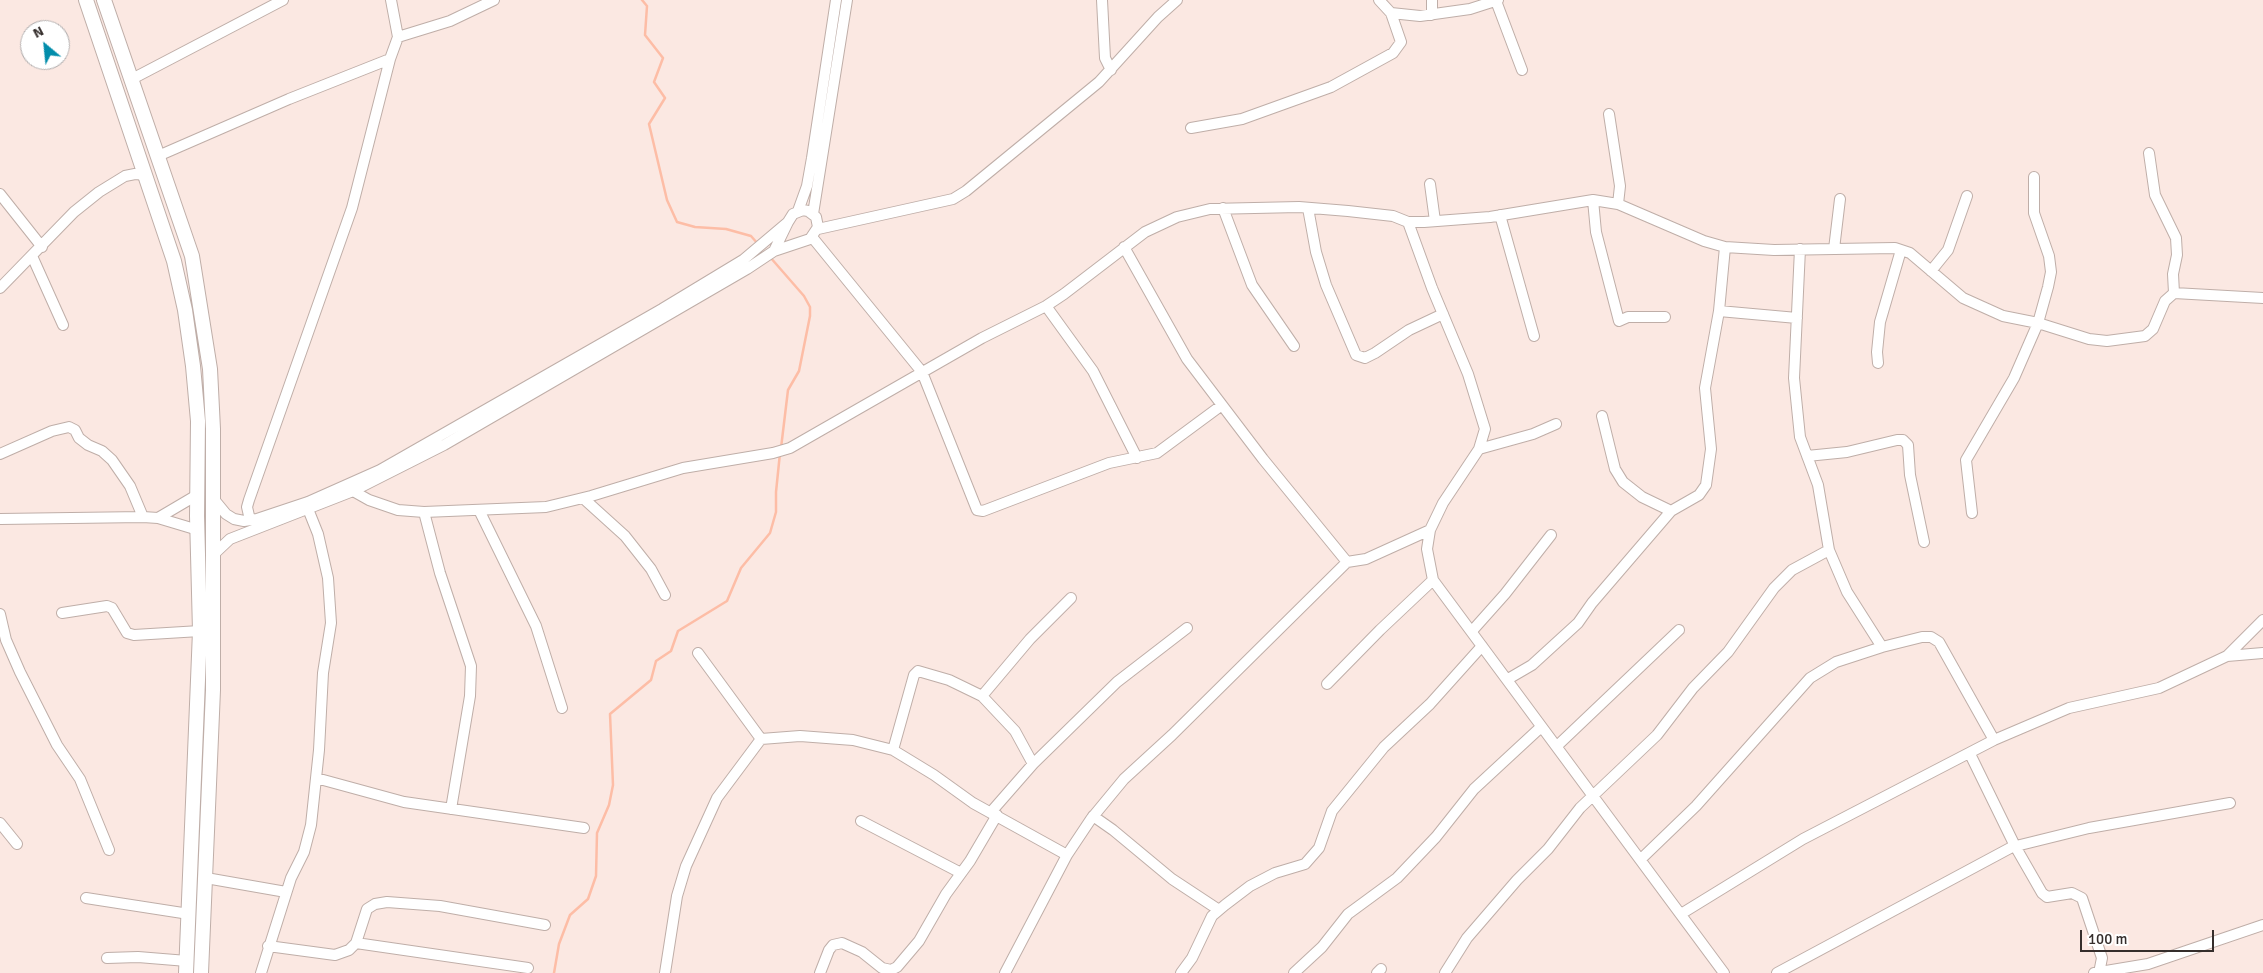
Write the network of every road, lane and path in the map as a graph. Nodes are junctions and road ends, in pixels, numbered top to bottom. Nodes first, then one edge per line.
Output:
1 (86, 0) edge
2 (104, 0) edge
3 (283, 0) edge
4 (391, 0) edge
5 (494, 0) edge
6 (836, 0) edge
7 (847, 0) edge
8 (1102, 0) edge
9 (1177, 0) edge
10 (1379, 0) edge
11 (1432, 0) edge
12 (1497, 1) edge
13 (1391, 13) junction
14 (1432, 16) junction
15 (398, 37) junction
16 (390, 59) junction
17 (1111, 70) junction
18 (1522, 70) dead end
19 (132, 79) junction
20 (1609, 114) dead end
21 (1191, 128) dead end
22 (2149, 153) dead end
23 (158, 156) junction
24 (146, 175) junction
25 (2034, 177) dead end
26 (1430, 184) dead end
27 (0, 194) edge
28 (1967, 196) dead end
29 (1840, 199) dead end
30 (1593, 200) junction
31 (1618, 204) junction
32 (1223, 208) junction
33 (1308, 208) junction
34 (798, 211) junction
35 (813, 214) junction
36 (1500, 215) junction
37 (1435, 221) junction
38 (788, 222) junction
39 (1408, 222) junction
40 (815, 233) junction
41 (42, 247) junction
42 (1124, 247) junction
43 (1725, 247) junction
44 (1834, 249) junction
45 (1800, 250) junction
46 (1901, 250) junction
47 (770, 253) junction
48 (32, 256) junction
49 (1931, 270) junction
50 (0, 288) edge
51 (2174, 293) junction
52 (2263, 298) edge
53 (1046, 306) junction
54 (1719, 311) junction
55 (1443, 314) junction
56 (1665, 317) dead end
57 (1797, 318) junction
58 (2038, 323) junction
59 (63, 325) dead end
60 (1534, 336) dead end
61 (1294, 346) dead end
62 (1878, 364) dead end
63 (922, 372) junction
64 (1222, 405) junction
65 (1602, 416) dead end
66 (1556, 424) dead end
67 (1479, 449) junction
68 (0, 454) edge
69 (1807, 456) junction
70 (1137, 458) junction
71 (353, 491) junction
72 (204, 496) junction
73 (583, 498) junction
74 (308, 509) junction
75 (479, 510) junction
76 (1671, 511) junction
77 (424, 512) junction
78 (1972, 513) dead end
79 (143, 517) junction
80 (158, 518) junction
81 (0, 519) edge
82 (250, 520) junction
83 (198, 530) junction
84 (1430, 530) junction
85 (1551, 535) dead end
86 (1924, 542) dead end
87 (1829, 550) junction
88 (213, 555) junction
89 (1347, 562) junction
90 (1433, 580) junction
91 (665, 595) dead end
92 (1071, 598) dead end
93 (62, 613) dead end
94 (0, 614) edge
95 (2263, 620) edge
96 (1187, 628) dead end
97 (200, 630) junction
98 (1679, 630) dead end
99 (1472, 631) junction
100 (1482, 646) junction
101 (1882, 647) junction
102 (698, 653) dead end
103 (2263, 653) edge
104 (2227, 656) junction
105 (1508, 679) junction
106 (1327, 684) dead end
107 (982, 696) junction
108 (562, 708) dead end
109 (1541, 727) junction
110 (761, 739) junction
111 (1994, 740) junction
112 (1557, 746) junction
113 (893, 750) junction
114 (1970, 754) junction
115 (1033, 764) junction
116 (316, 778) junction
117 (1592, 796) junction
118 (2230, 803) dead end
119 (451, 809) junction
120 (994, 814) junction
121 (1093, 816) junction
122 (861, 821) dead end
123 (0, 823) edge
124 (584, 828) dead end
125 (17, 844) dead end
126 (2015, 846) junction
127 (109, 850) dead end
128 (1068, 855) junction
129 (1641, 859) junction
130 (961, 873) junction
131 (206, 878) junction
132 (286, 892) junction
133 (86, 898) dead end
134 (1219, 910) junction
135 (189, 914) junction
136 (1681, 914) junction
137 (544, 925) dead end
138 (2263, 925) edge
139 (356, 943) junction
140 (268, 946) junction
141 (107, 958) dead end
142 (186, 967) edge
143 (528, 968) dead end
144 (201, 973) edge
145 (261, 973) edge
146 (665, 973) edge
147 (820, 973) edge
148 (1005, 973) edge
149 (1181, 973) edge
150 (1294, 973) edge
151 (1445, 973) edge
152 (1724, 973) edge
153 (1777, 973) edge
154 (2097, 973) edge

1 - 24 highway
2 - 19 highway
3 - 19 street
4 - 15 street
5 - 15 street
6 - 34 street
7 - 35 street
8 - 17 street
9 - 17 street
10 - 13 street
11 - 14 street
12 - 14 street
12 - 18 street
13 - 14 street
13 - 21 street
15 - 16 street
16 - 23 street
16 - 82 street
17 - 40 street
19 - 23 highway
20 - 31 street
22 - 51 street
23 - 72 highway
24 - 41 street
24 - 72 highway
25 - 58 street
26 - 37 street
27 - 41 street
28 - 49 street
29 - 44 street
30 - 31 street
30 - 36 street
30 - 56 street
31 - 43 street
32 - 33 street
32 - 42 street
32 - 61 street
33 - 39 street
33 - 55 street
34 - 35 street
34 - 38 street
35 - 40 street
36 - 37 street
36 - 60 street
37 - 39 street
38 - 47 street
38 - 82 street
39 - 55 street
40 - 47 street
40 - 63 street
41 - 48 street
42 - 53 street
42 - 64 street
43 - 45 street
43 - 54 street
44 - 45 street
44 - 46 street
45 - 57 street
46 - 49 street
46 - 62 street
47 - 71 street
48 - 50 street
48 - 59 street
49 - 58 street
51 - 52 street
51 - 58 street
53 - 63 street
53 - 70 street
54 - 57 street
54 - 76 street
55 - 67 street
57 - 69 street
58 - 78 street
63 - 70 street
63 - 73 street
64 - 70 street
64 - 89 street
65 - 76 street
66 - 67 street
67 - 84 street
68 - 79 street
69 - 86 street
69 - 87 street
71 - 74 street
71 - 77 street
72 - 80 street
72 - 82 street
72 - 83 highway
72 - 88 highway
73 - 75 street
73 - 91 street
74 - 88 street
74 - 116 street
75 - 77 street
75 - 108 street
76 - 105 street
77 - 119 street
79 - 80 street
79 - 81 street
80 - 83 street
83 - 97 highway
84 - 89 street
84 - 90 street
85 - 99 street
87 - 101 street
87 - 117 street
88 - 131 highway
89 - 121 street
90 - 99 street
90 - 106 street
92 - 107 street
93 - 97 street
94 - 127 street
95 - 104 street
96 - 115 street
97 - 135 highway
98 - 112 street
99 - 100 street
100 - 105 street
100 - 134 street
101 - 111 street
101 - 129 street
102 - 110 street
103 - 104 street
104 - 111 street
105 - 109 street
107 - 113 street
107 - 115 street
109 - 112 street
109 - 150 street
110 - 113 street
110 - 146 street
111 - 114 street
112 - 117 street
113 - 120 street
114 - 126 street
114 - 136 street
115 - 120 street
116 - 119 street
116 - 132 street
117 - 129 street
117 - 151 street
118 - 126 street
119 - 124 street
120 - 128 street
120 - 130 street
121 - 128 street
121 - 134 street
122 - 130 street
123 - 125 street
126 - 153 street
126 - 154 street
128 - 148 street
129 - 136 street
130 - 147 street
131 - 132 street
131 - 144 highway
132 - 140 street
133 - 135 street
134 - 149 street
135 - 142 highway
136 - 152 street
137 - 139 street
138 - 154 street
139 - 140 street
139 - 143 street
140 - 145 street
141 - 142 street

